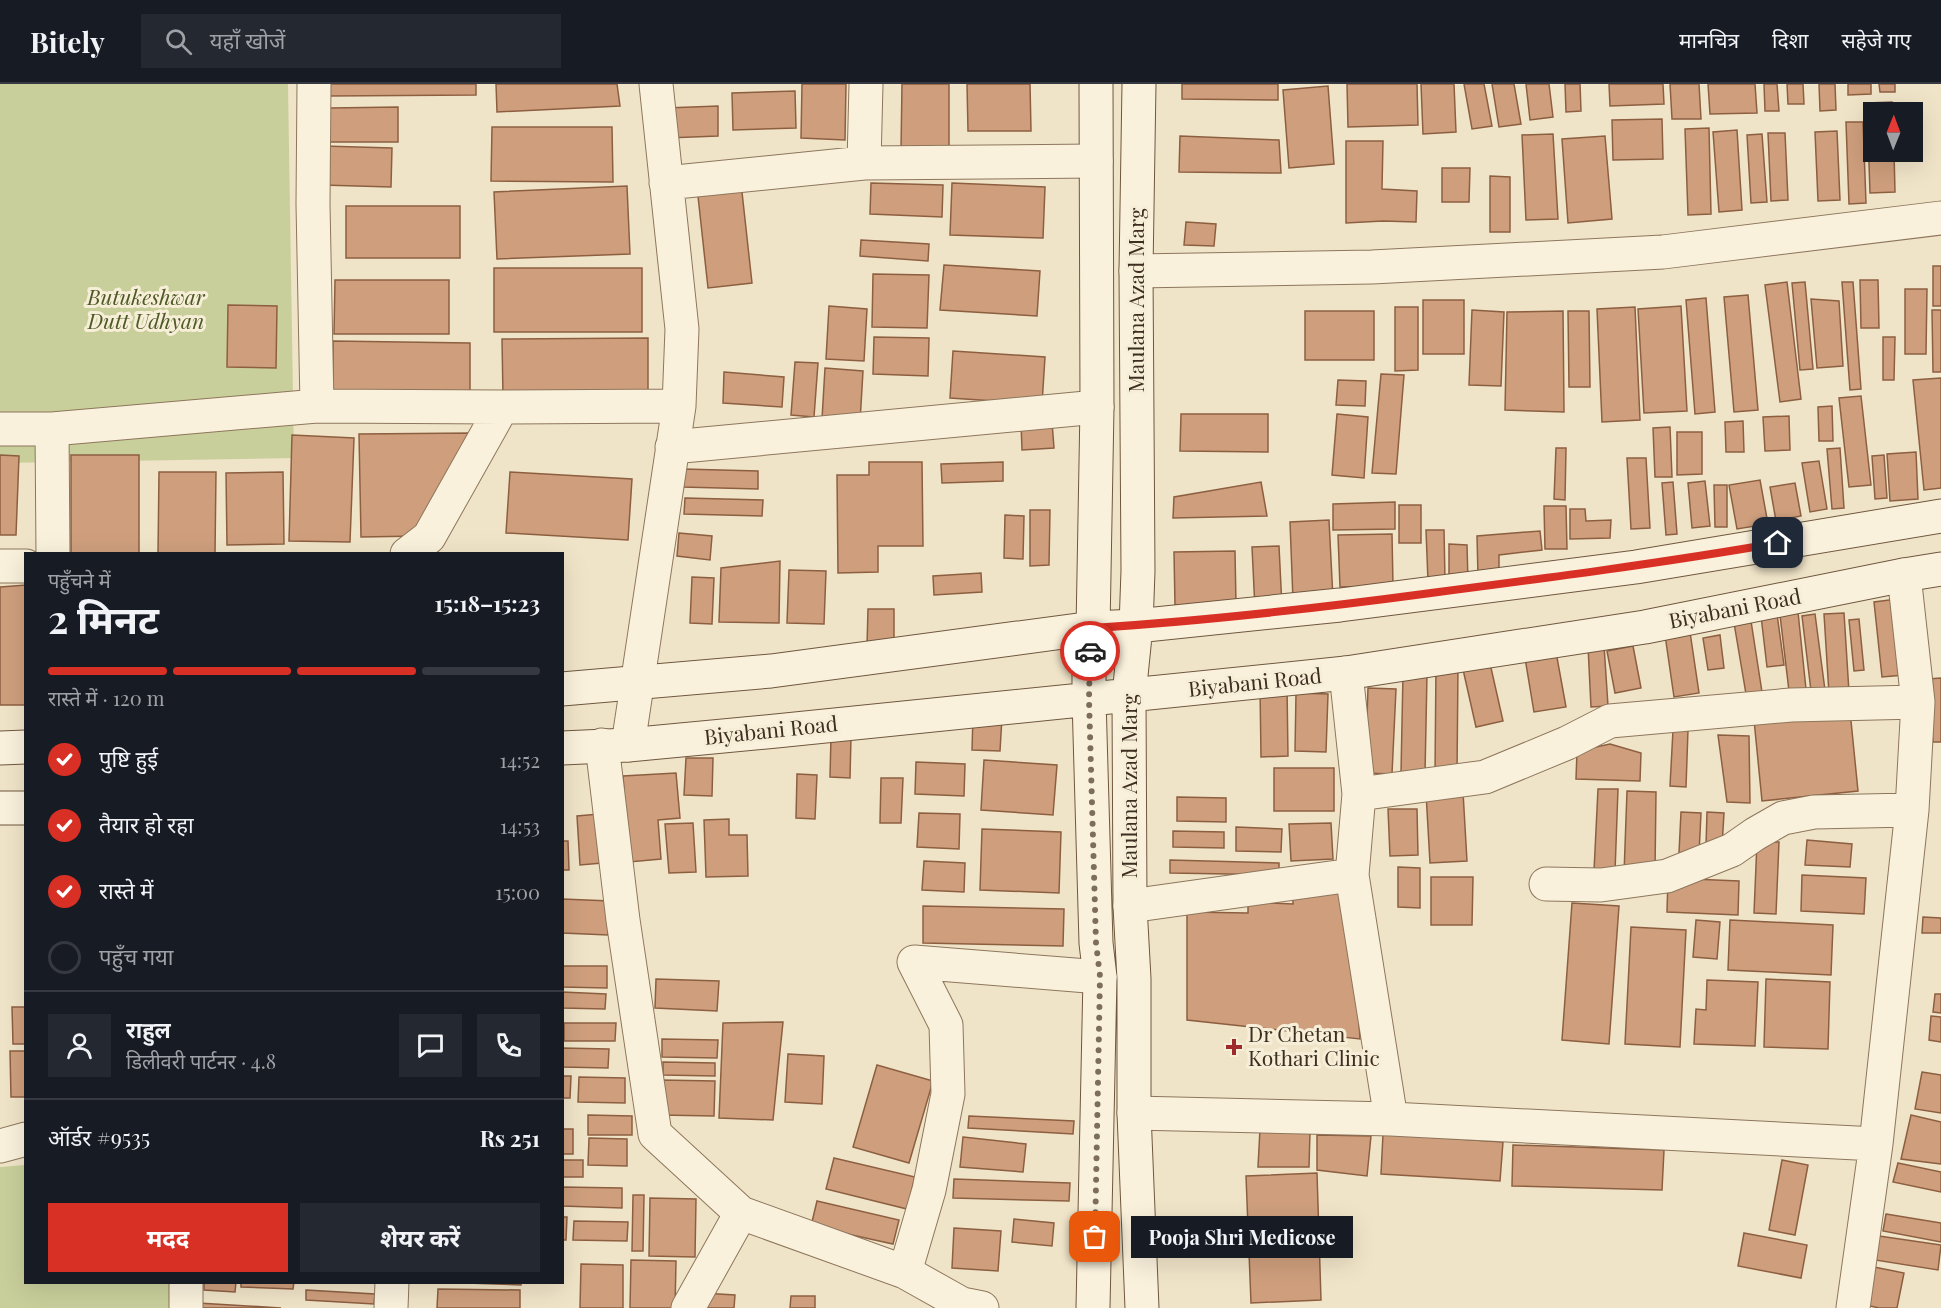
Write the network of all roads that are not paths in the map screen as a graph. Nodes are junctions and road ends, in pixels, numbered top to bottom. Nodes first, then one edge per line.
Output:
1 (314, 84) edge
2 (656, 84) edge
3 (866, 84) edge
4 (1096, 84) edge
5 (1139, 84) edge
6 (1096, 161) junction
7 (864, 163) junction
8 (666, 183) junction
9 (1941, 218) edge
10 (1136, 271) junction
11 (317, 405) junction
12 (679, 406) junction
13 (502, 407) junction
14 (1097, 407) junction
15 (0, 429) edge
16 (52, 429) junction
17 (672, 447) junction
18 (1941, 516) edge
19 (52, 552) edge
20 (410, 552) edge
21 (0, 566) edge
22 (24, 566) edge
23 (1941, 569) edge
24 (1904, 575) junction
25 (1136, 626) junction
26 (1093, 628) junction
27 (1346, 673) junction
28 (638, 682) junction
29 (564, 689) edge
30 (1129, 696) junction
31 (1089, 699) junction
32 (1918, 702) junction
33 (615, 745) junction
34 (24, 747) edge
35 (0, 748) edge
36 (564, 748) edge
37 (1359, 794) junction
38 (0, 808) edge
39 (24, 808) edge
40 (1912, 810) junction
41 (1352, 875) junction
42 (1546, 885) dead end
43 (1130, 906) junction
44 (1100, 976) junction
45 (1134, 1113) junction
46 (1390, 1119) junction
47 (24, 1140) edge
48 (1876, 1144) junction
49 (0, 1146) edge
50 (741, 1213) junction
51 (905, 1272) junction
52 (186, 1284) edge
53 (392, 1284) edge
54 (968, 1307) edge
55 (186, 1308) edge
56 (391, 1308) edge
57 (688, 1308) edge
58 (1094, 1308) edge
59 (1142, 1308) edge
60 (1853, 1308) edge

1 - 11 street
2 - 8 street
3 - 7 street
4 - 6 street, Maulana Azad Marg
5 - 10 street, Maulana Azad Marg
6 - 7 street
6 - 14 street, Maulana Azad Marg
7 - 8 street
8 - 12 street
9 - 10 street
10 - 25 street, Maulana Azad Marg
11 - 13 street
11 - 16 street
12 - 13 street
12 - 17 street
13 - 20 street
14 - 17 street
14 - 26 street, Maulana Azad Marg
15 - 16 street
16 - 19 street
17 - 28 street
18 - 25 street
21 - 22 street
23 - 24 street, Biyabani Road
24 - 27 street, Biyabani Road
24 - 32 street
25 - 26 street
25 - 30 street, Maulana Azad Marg
26 - 28 street
26 - 31 street, Maulana Azad Marg
27 - 30 street, Biyabani Road
27 - 37 street
28 - 29 street
28 - 33 street
30 - 31 street, Biyabani Road
30 - 43 street, Maulana Azad Marg
31 - 33 street, Biyabani Road
31 - 44 street, Maulana Azad Marg
32 - 37 street
32 - 40 street
33 - 36 street, Biyabani Road
33 - 50 street
34 - 35 street
37 - 41 street
38 - 39 street
40 - 42 street
40 - 48 street
41 - 43 street
41 - 46 street
43 - 45 street, Maulana Azad Marg
44 - 51 street
44 - 58 street, Maulana Azad Marg
45 - 46 street
45 - 59 street, Maulana Azad Marg
46 - 48 street
47 - 49 street
48 - 60 street
50 - 51 street
50 - 57 street
51 - 54 street
52 - 55 street
53 - 56 street

